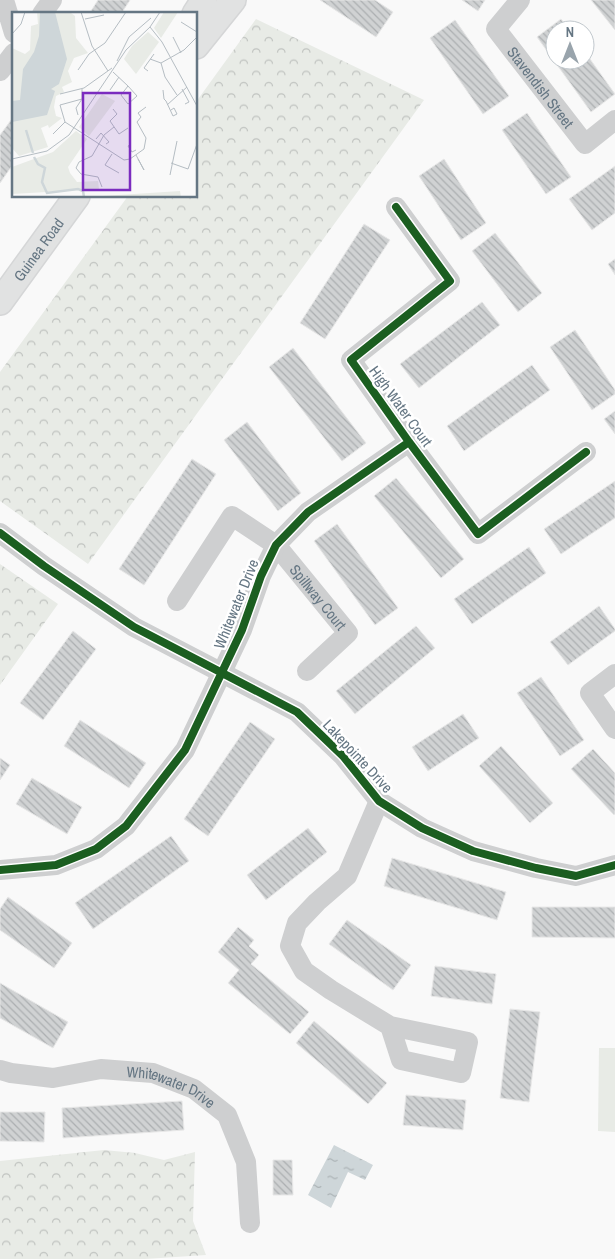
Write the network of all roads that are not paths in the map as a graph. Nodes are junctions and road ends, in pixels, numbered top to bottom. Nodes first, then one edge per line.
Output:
1 (4, 0) edge
2 (52, 0) edge
3 (204, 0) edge
4 (233, 0) edge
5 (520, 0) edge
6 (43, 12) edge
7 (196, 12) edge
8 (12, 26) edge
9 (198, 44) edge
10 (12, 56) edge
11 (0, 71) edge
12 (615, 120) edge
13 (76, 198) edge
14 (396, 208) dead end
15 (0, 302) edge
16 (409, 442) junction
17 (586, 452) dead end
18 (0, 533) edge
19 (276, 545) junction
20 (177, 601) dead end
21 (307, 670) dead end
22 (223, 672) junction
23 (615, 674) edge
24 (615, 729) edge
25 (379, 801) junction
26 (615, 866) edge
27 (0, 870) edge
28 (390, 1026) dead end
29 (0, 1070) edge
30 (250, 1223) dead end

1 - 8 street
2 - 6 street
3 - 7 main road
4 - 9 main road
5 - 12 street, Stavendish Street
10 - 11 street
13 - 15 main road, Guinea Road
14 - 16 street, High Water Court
16 - 17 street, High Water Court
16 - 19 street, Whitewater Drive
18 - 22 street, Lakepointe Drive
19 - 20 street, Spillway Court
19 - 21 street, Spillway Court
19 - 22 street, Whitewater Drive
22 - 25 street, Lakepointe Drive
22 - 27 street, Whitewater Drive
23 - 24 street
25 - 26 street, Lakepointe Drive
25 - 28 street
29 - 30 street, Whitewater Drive

